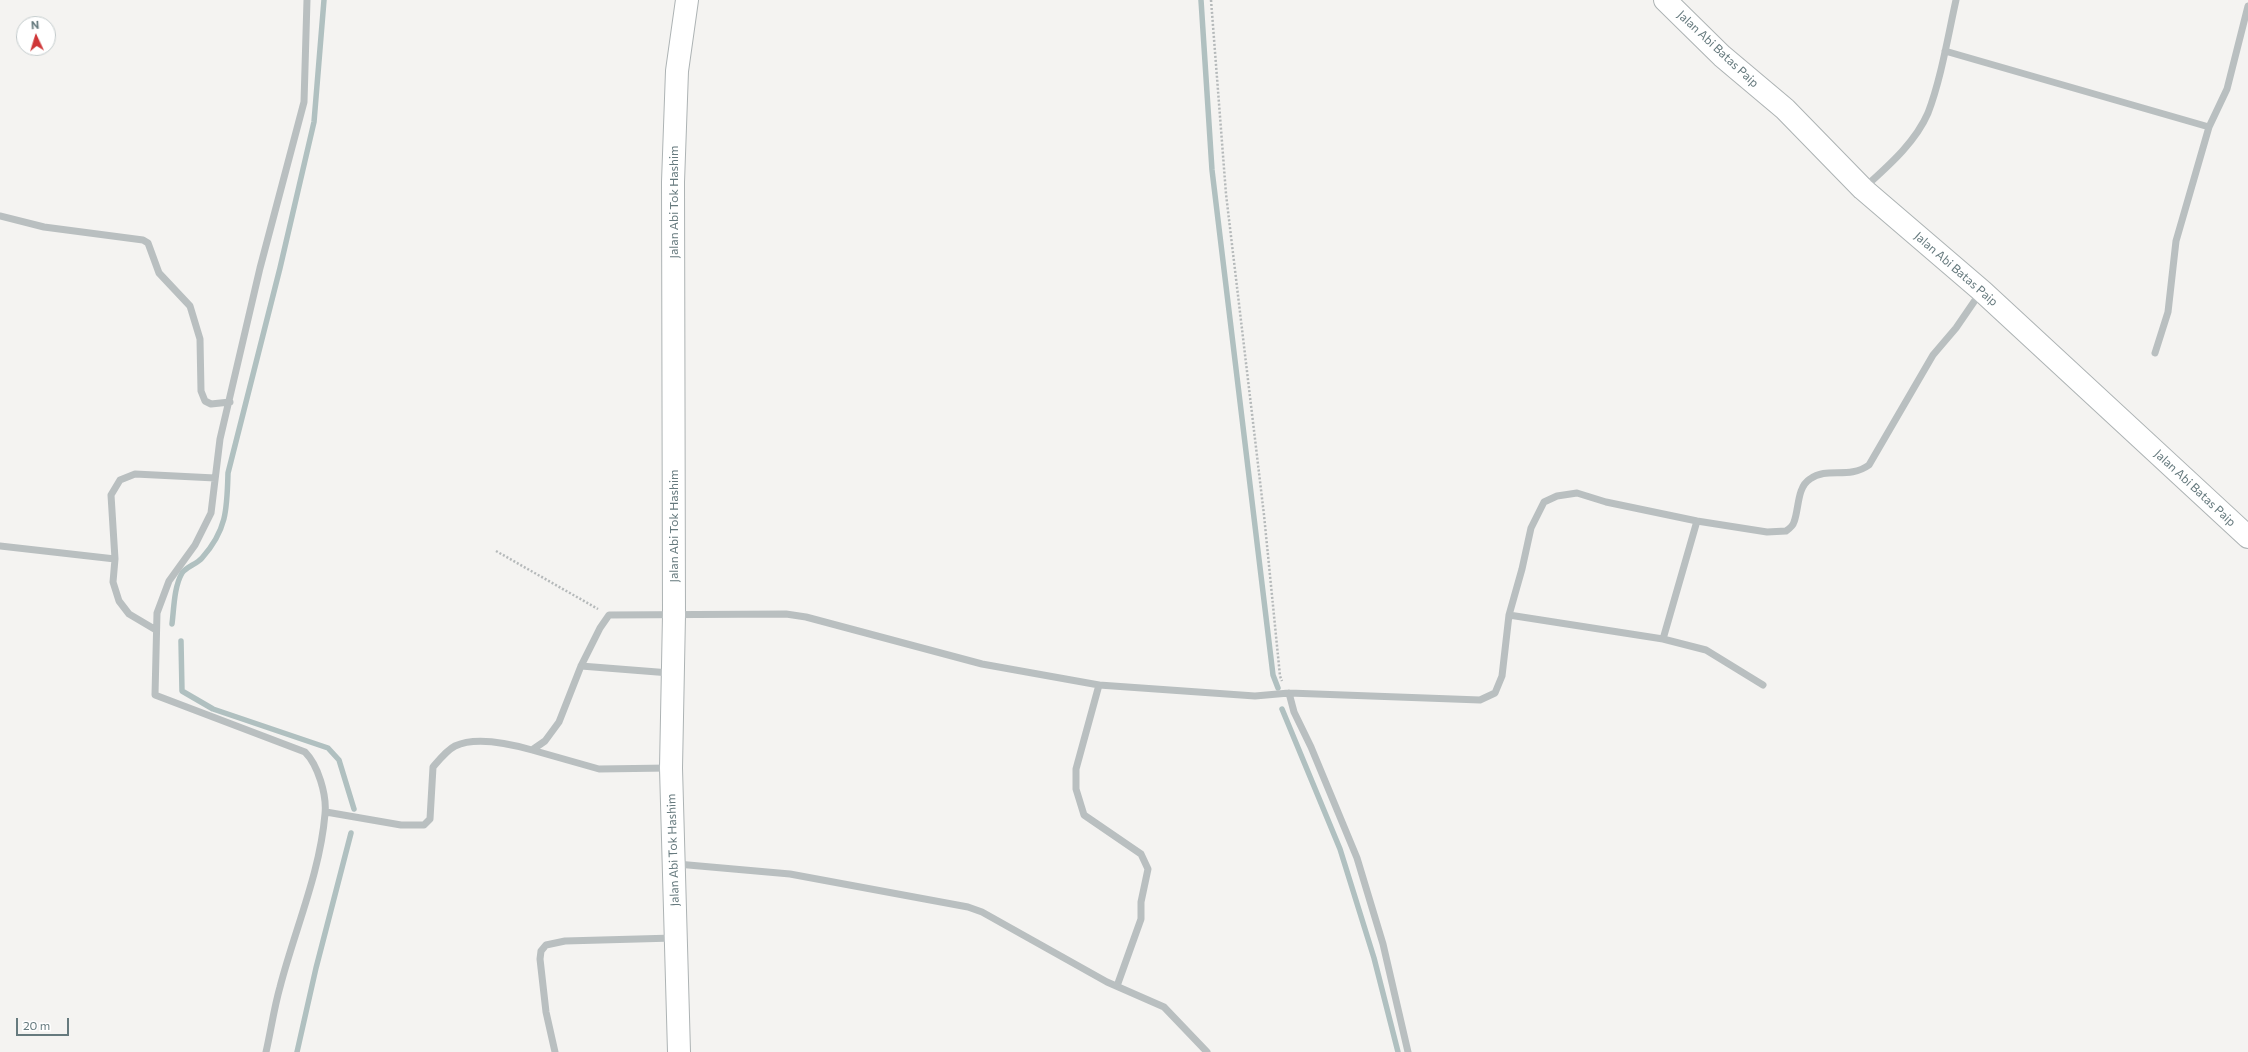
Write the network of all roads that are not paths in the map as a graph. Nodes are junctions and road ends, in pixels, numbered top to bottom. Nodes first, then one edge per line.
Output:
1 (307, 0) edge
2 (687, 0) edge
3 (1665, 0) edge
4 (1956, 0) edge
5 (2248, 6) edge
6 (1945, 51) junction
7 (2209, 127) junction
8 (1863, 189) junction
9 (0, 216) edge
10 (1982, 291) junction
11 (2155, 353) dead end
12 (230, 402) junction
13 (215, 478) junction
14 (1697, 521) junction
15 (2248, 537) edge
16 (0, 546) edge
17 (115, 559) junction
18 (674, 615) junction
19 (1509, 615) junction
20 (156, 630) junction
21 (1663, 639) junction
22 (581, 666) junction
23 (672, 674) junction
24 (1099, 685) junction
25 (1764, 685) dead end
26 (1289, 693) junction
27 (532, 750) junction
28 (671, 768) junction
29 (326, 812) junction
30 (673, 863) junction
31 (677, 938) junction
32 (1117, 986) junction
33 (266, 1052) edge
34 (555, 1052) edge
35 (680, 1052) edge
36 (1208, 1052) edge
37 (1408, 1052) edge

1 - 12 street
2 - 18 main road, Jalan Abi Tok Hashim
3 - 8 main road, Jalan Abi Batas Paip
4 - 6 street
5 - 7 street
6 - 7 street
6 - 8 street
7 - 11 street
8 - 10 main road, Jalan Abi Batas Paip
9 - 12 street
10 - 14 street
10 - 15 main road, Jalan Abi Batas Paip
12 - 13 street
13 - 17 street
13 - 20 street
14 - 19 street
14 - 21 street
16 - 17 street
17 - 20 street
18 - 22 street
18 - 23 main road, Jalan Abi Tok Hashim
18 - 24 street
19 - 21 street
19 - 26 street
20 - 29 street
21 - 25 street
22 - 23 street
22 - 27 street
23 - 28 main road, Jalan Abi Tok Hashim
24 - 26 street
24 - 32 street
26 - 37 street
27 - 28 street
27 - 29 street
28 - 30 main road, Jalan Abi Tok Hashim
29 - 33 street
30 - 31 main road, Jalan Abi Tok Hashim
30 - 32 street
31 - 34 street
31 - 35 main road, Jalan Abi Tok Hashim
32 - 36 street

